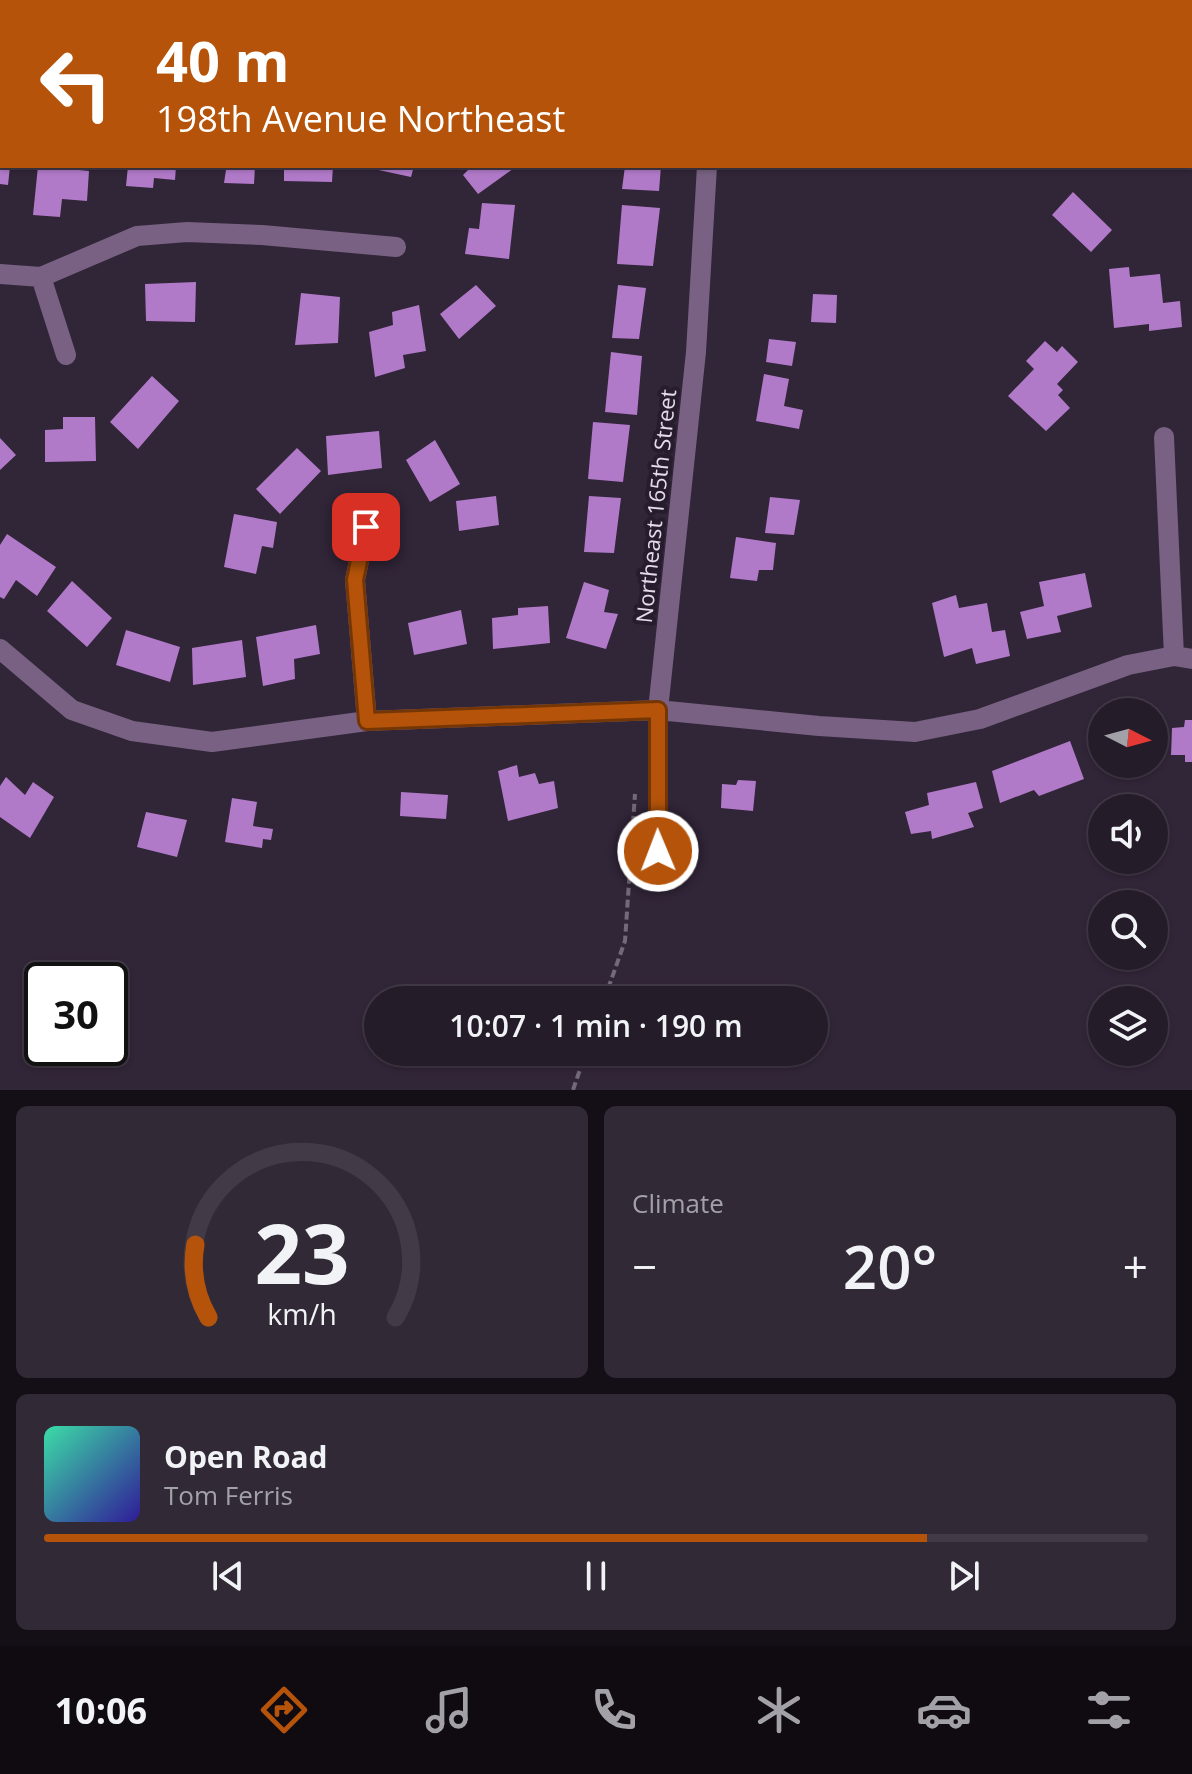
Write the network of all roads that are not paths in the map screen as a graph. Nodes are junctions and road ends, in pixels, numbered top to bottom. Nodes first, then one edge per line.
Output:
1 (707, 168) edge
2 (396, 247) dead end
3 (0, 274) edge
4 (41, 277) junction
5 (66, 355) dead end
6 (1164, 437) dead end
7 (366, 527) dead end
8 (0, 649) edge
9 (1183, 657) edge
10 (658, 710) junction
11 (367, 721) junction
12 (658, 851) dead end

1 - 10 street, Northeast 165th Street
2 - 4 street
3 - 4 street
4 - 5 street
6 - 9 street
7 - 11 street
8 - 11 street
9 - 10 street
10 - 11 street
10 - 12 street, Northeast 165th Street

